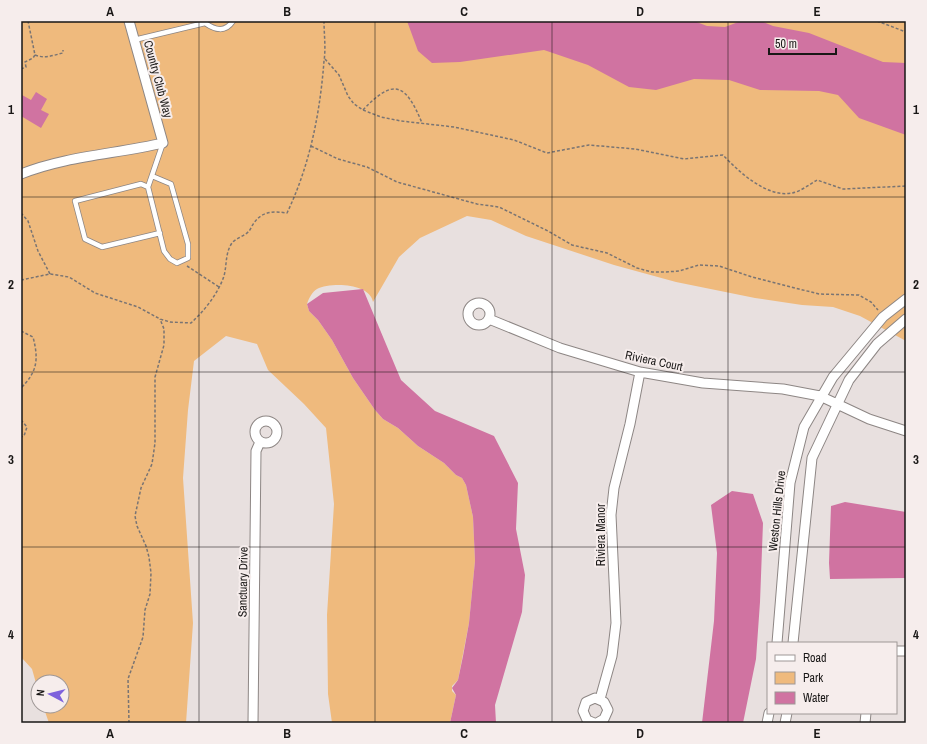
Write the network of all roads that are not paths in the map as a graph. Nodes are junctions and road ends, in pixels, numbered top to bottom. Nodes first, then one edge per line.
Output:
1 (129, 21) edge
2 (233, 21) edge
3 (207, 22) edge
4 (134, 40) junction
5 (163, 143) junction
6 (21, 174) edge
7 (152, 176) junction
8 (148, 187) junction
9 (160, 233) junction
10 (906, 299) edge
11 (489, 318) dead end
12 (906, 319) edge
13 (640, 372) junction
14 (820, 396) junction
15 (837, 405) junction
16 (906, 431) edge
17 (260, 442) dead end
18 (777, 642) edge
19 (794, 642) edge
20 (600, 699) junction
21 (253, 723) edge
22 (594, 723) edge
23 (597, 723) edge

1 - 4 street, Country Club Way
2 - 3 lane
3 - 4 lane
4 - 5 street, Country Club Way
5 - 6 street
5 - 7 lane
7 - 8 lane
7 - 9 lane
8 - 9 lane
8 - 9 lane
10 - 14 street, Weston Hills Drive
11 - 13 street, Riviera Court
12 - 15 street
13 - 14 street, Riviera Court
13 - 20 street, Riviera Manor
14 - 15 street, Riviera Court
14 - 18 street, Weston Hills Drive
15 - 16 street, Riviera Court
15 - 19 street
17 - 21 street, Sanctuary Drive
20 - 22 street
20 - 23 street

